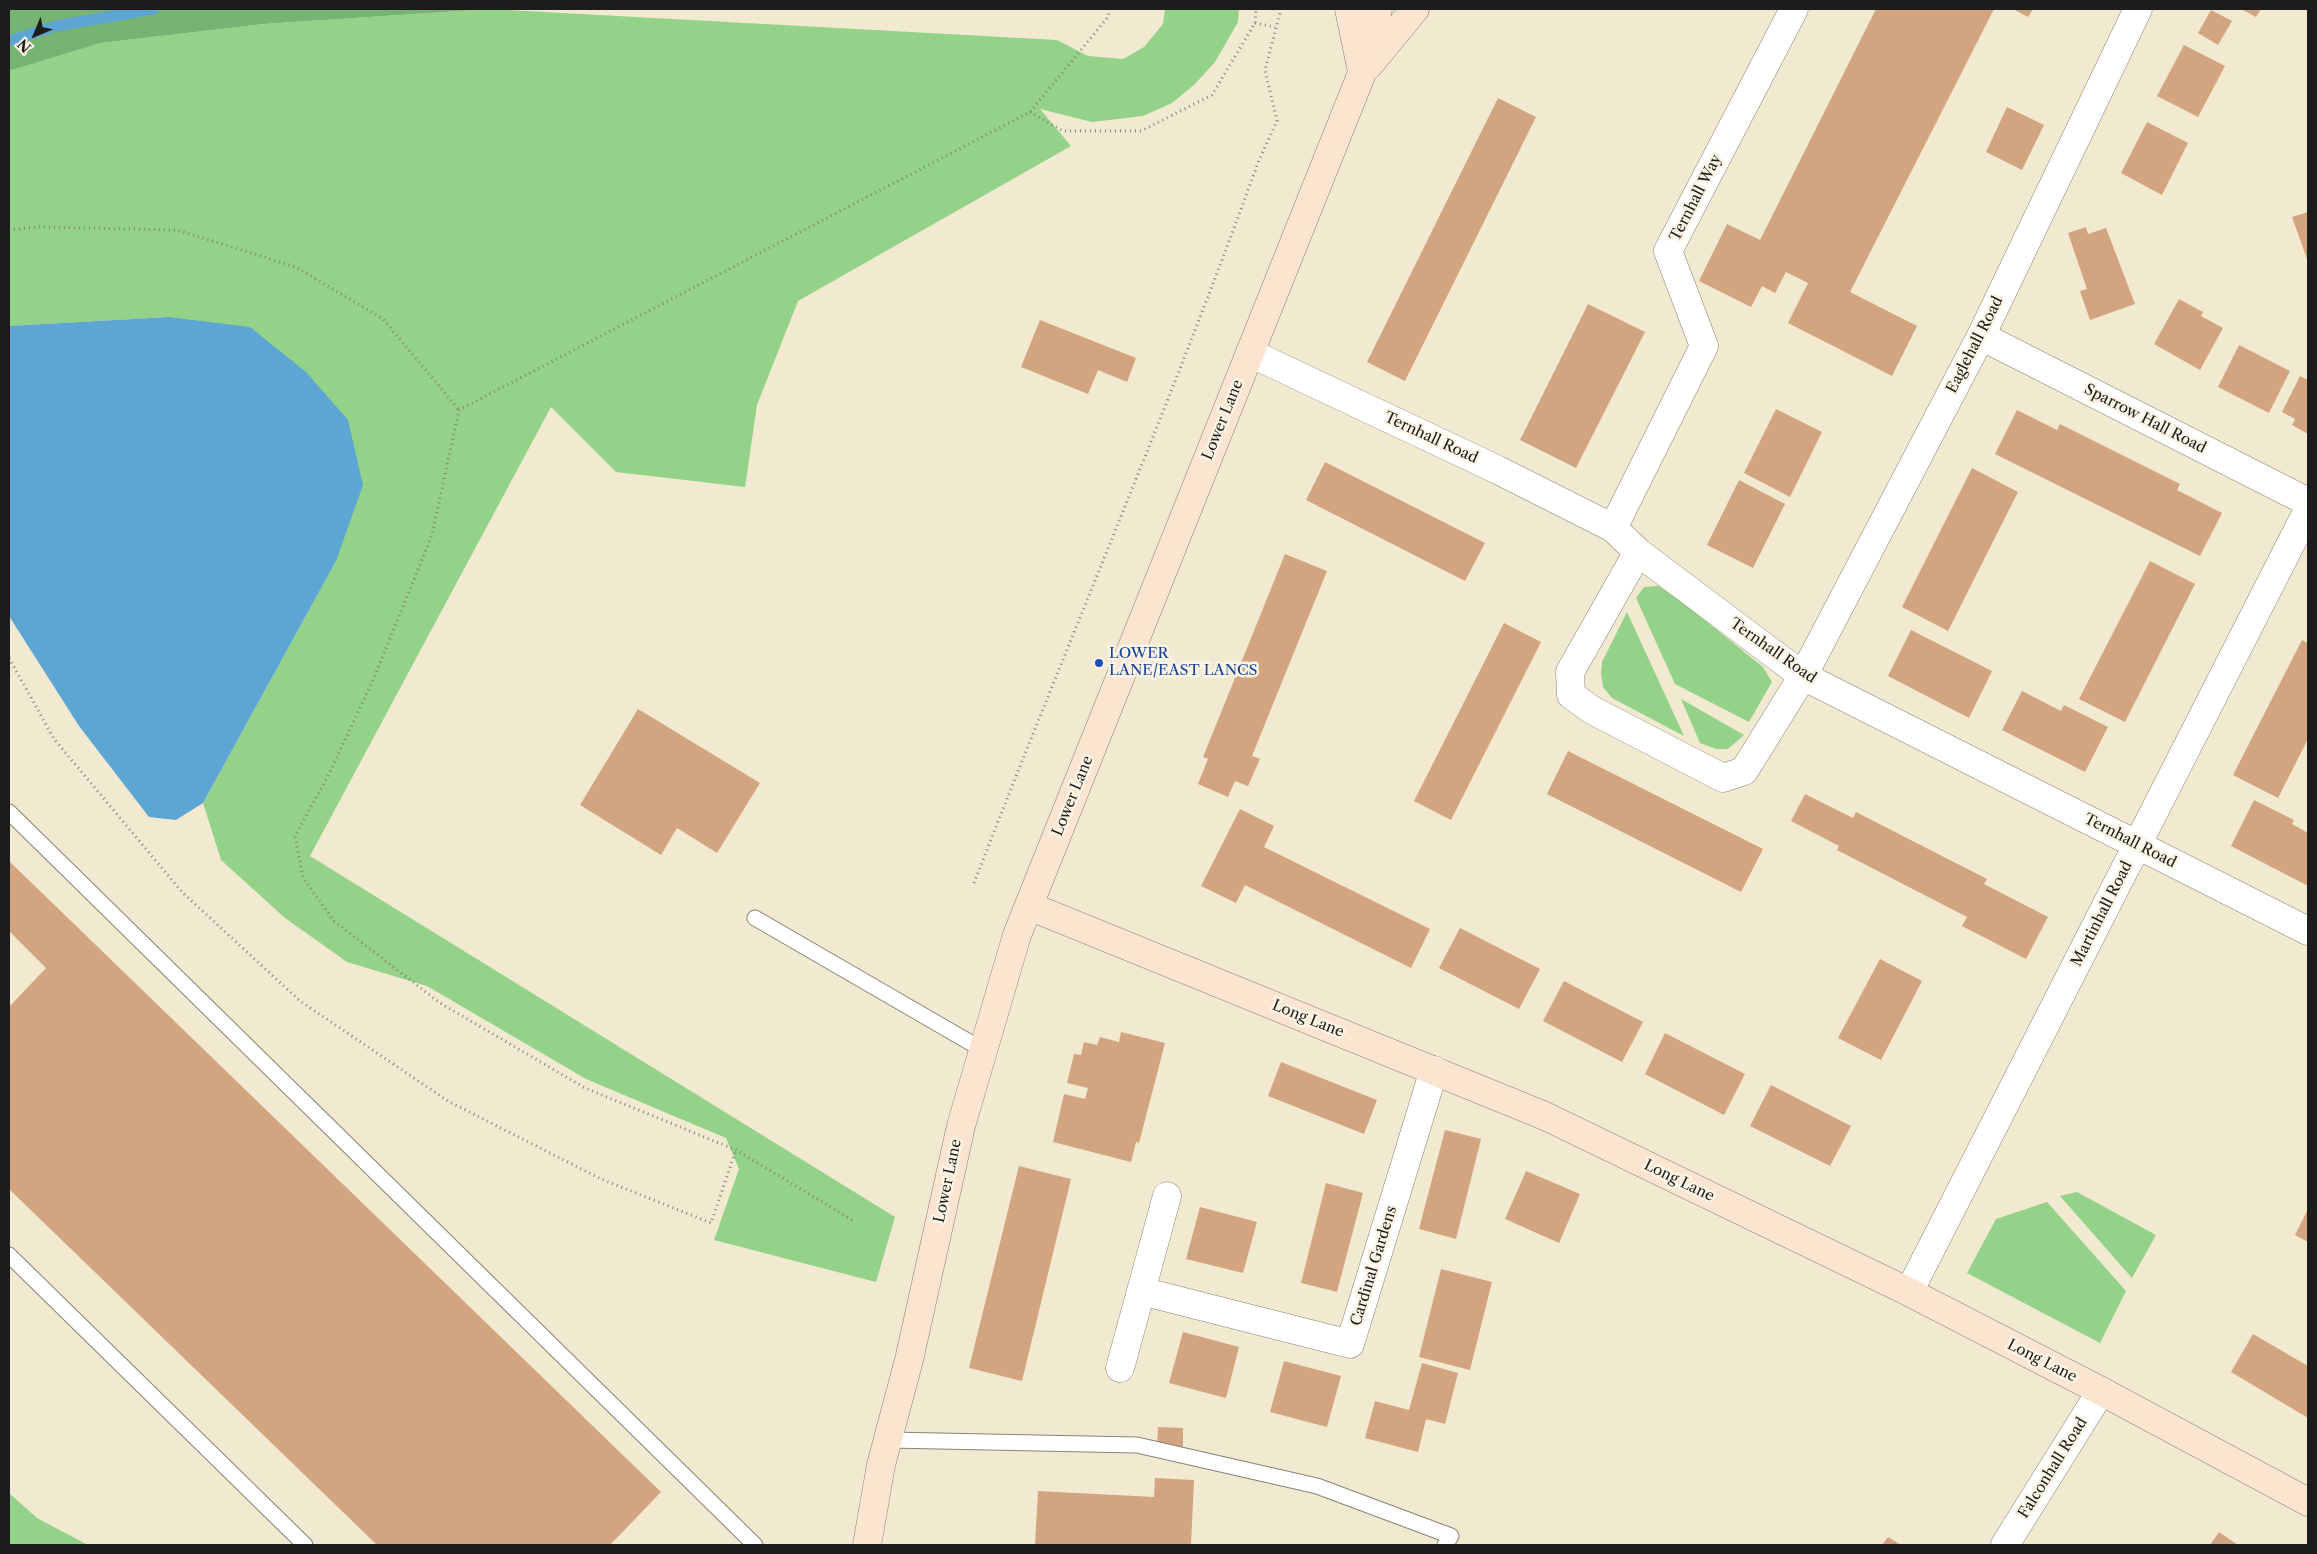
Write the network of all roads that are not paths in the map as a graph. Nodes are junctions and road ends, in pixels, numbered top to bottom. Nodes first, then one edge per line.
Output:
1 (1349, 9) edge
2 (1378, 9) edge
3 (1392, 9) edge
4 (1415, 9) edge
5 (1794, 9) edge
6 (2138, 9) edge
7 (1362, 73) junction
8 (1981, 336) junction
9 (1250, 353) junction
10 (2308, 502) edge
11 (2308, 510) edge
12 (1613, 528) junction
13 (1638, 552) junction
14 (1802, 676) junction
15 (9, 812) edge
16 (2138, 844) junction
17 (1029, 906) junction
18 (755, 918) dead end
19 (2308, 932) edge
20 (984, 1050) junction
21 (1434, 1070) junction
22 (1167, 1196) dead end
23 (9, 1255) edge
24 (1141, 1291) junction
25 (1909, 1292) junction
26 (1120, 1368) dead end
27 (2101, 1391) junction
28 (889, 1440) junction
29 (2308, 1502) edge
30 (305, 1545) edge
31 (756, 1545) edge
32 (867, 1545) edge
33 (1445, 1545) edge
34 (2005, 1545) edge

1 - 7 street
2 - 7 street, Lower Lane
3 - 7 street
4 - 7 street, Lower Lane
5 - 12 street, Ternhall Way
6 - 8 street, Eaglehall Road
7 - 9 street, Lower Lane
8 - 10 street, Sparrow Hall Road
8 - 14 street, Eaglehall Road
9 - 12 street, Ternhall Road
9 - 17 street, Lower Lane
11 - 16 street, Martinhall Road
12 - 13 street, Ternhall Road
13 - 14 street, Ternhall Road
13 - 14 street, Eaglehall Road
14 - 16 street, Ternhall Road
15 - 31 lane
16 - 19 street, Ternhall Road
16 - 25 street, Martinhall Road
17 - 20 street, Lower Lane
17 - 21 street, Long Lane
18 - 20 lane
20 - 28 street, Lower Lane
21 - 24 street, Cardinal Gardens
21 - 25 street, Long Lane
22 - 24 street
23 - 30 lane
24 - 26 street
25 - 27 street, Long Lane
27 - 29 street, Long Lane
27 - 34 street, Falconhall Road
28 - 32 street, Lower Lane
28 - 33 lane

